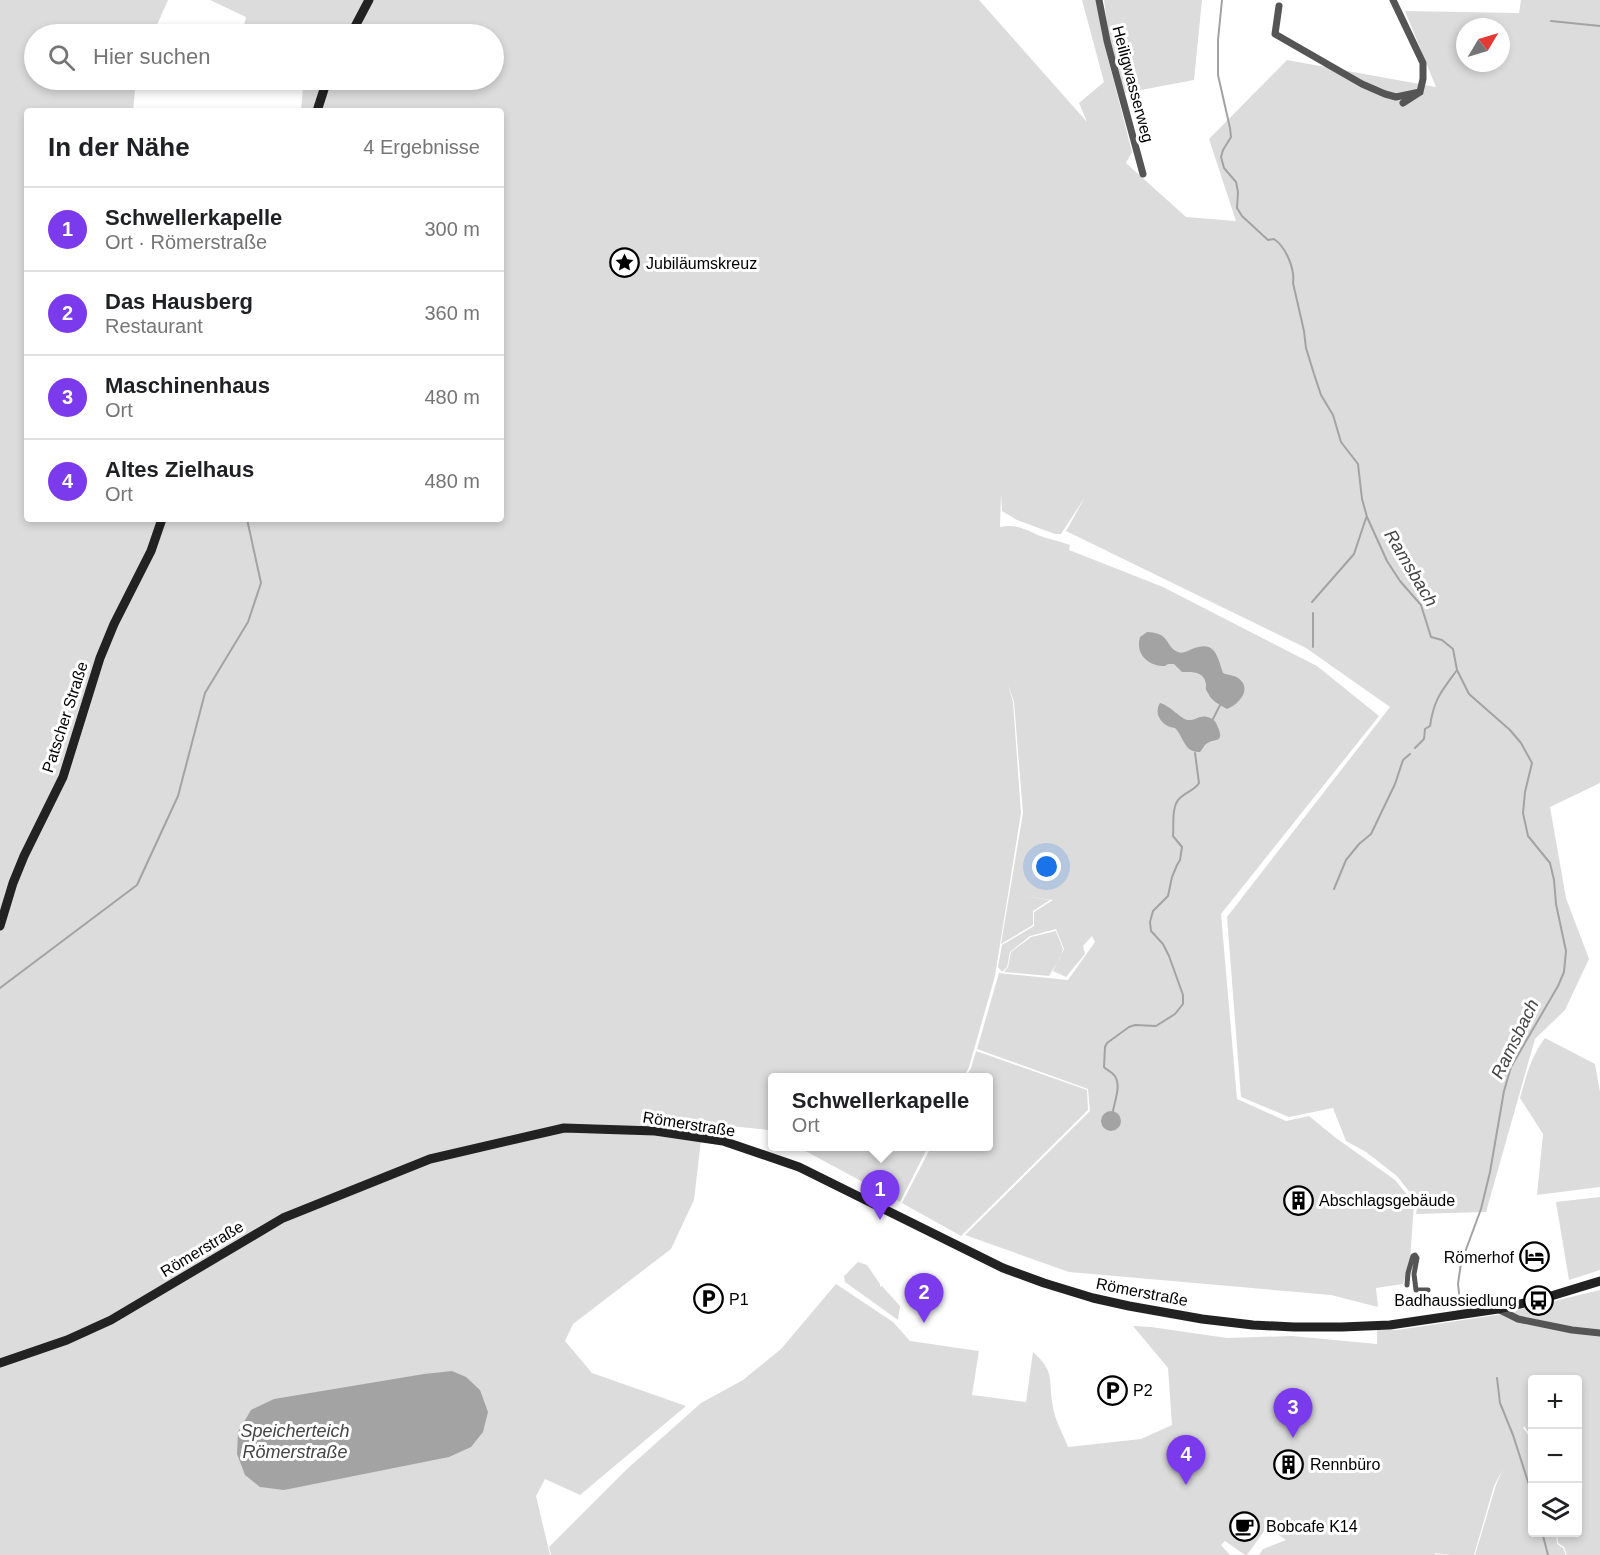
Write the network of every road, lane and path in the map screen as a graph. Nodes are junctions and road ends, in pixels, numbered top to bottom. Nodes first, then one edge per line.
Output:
1 (369, 0) edge
2 (1099, 0) edge
3 (1393, 0) edge
4 (1279, 6) dead end
5 (356, 24) edge
6 (324, 90) edge
7 (1420, 92) junction
8 (1403, 103) dead end
9 (318, 108) edge
10 (1143, 174) dead end
11 (161, 522) edge
12 (0, 926) edge
13 (1600, 1281) edge
14 (1407, 1285) dead end
15 (1428, 1290) dead end
16 (1498, 1309) junction
17 (1600, 1333) edge
18 (0, 1363) edge

1 - 5 main road
2 - 10 street, Heiligwasserweg
3 - 7 street
4 - 7 street
6 - 9 main road
7 - 8 street
11 - 12 main road, Patscher Straße
13 - 16 main road, Römerstraße
14 - 15 street
16 - 17 street
16 - 18 main road, Römerstraße

